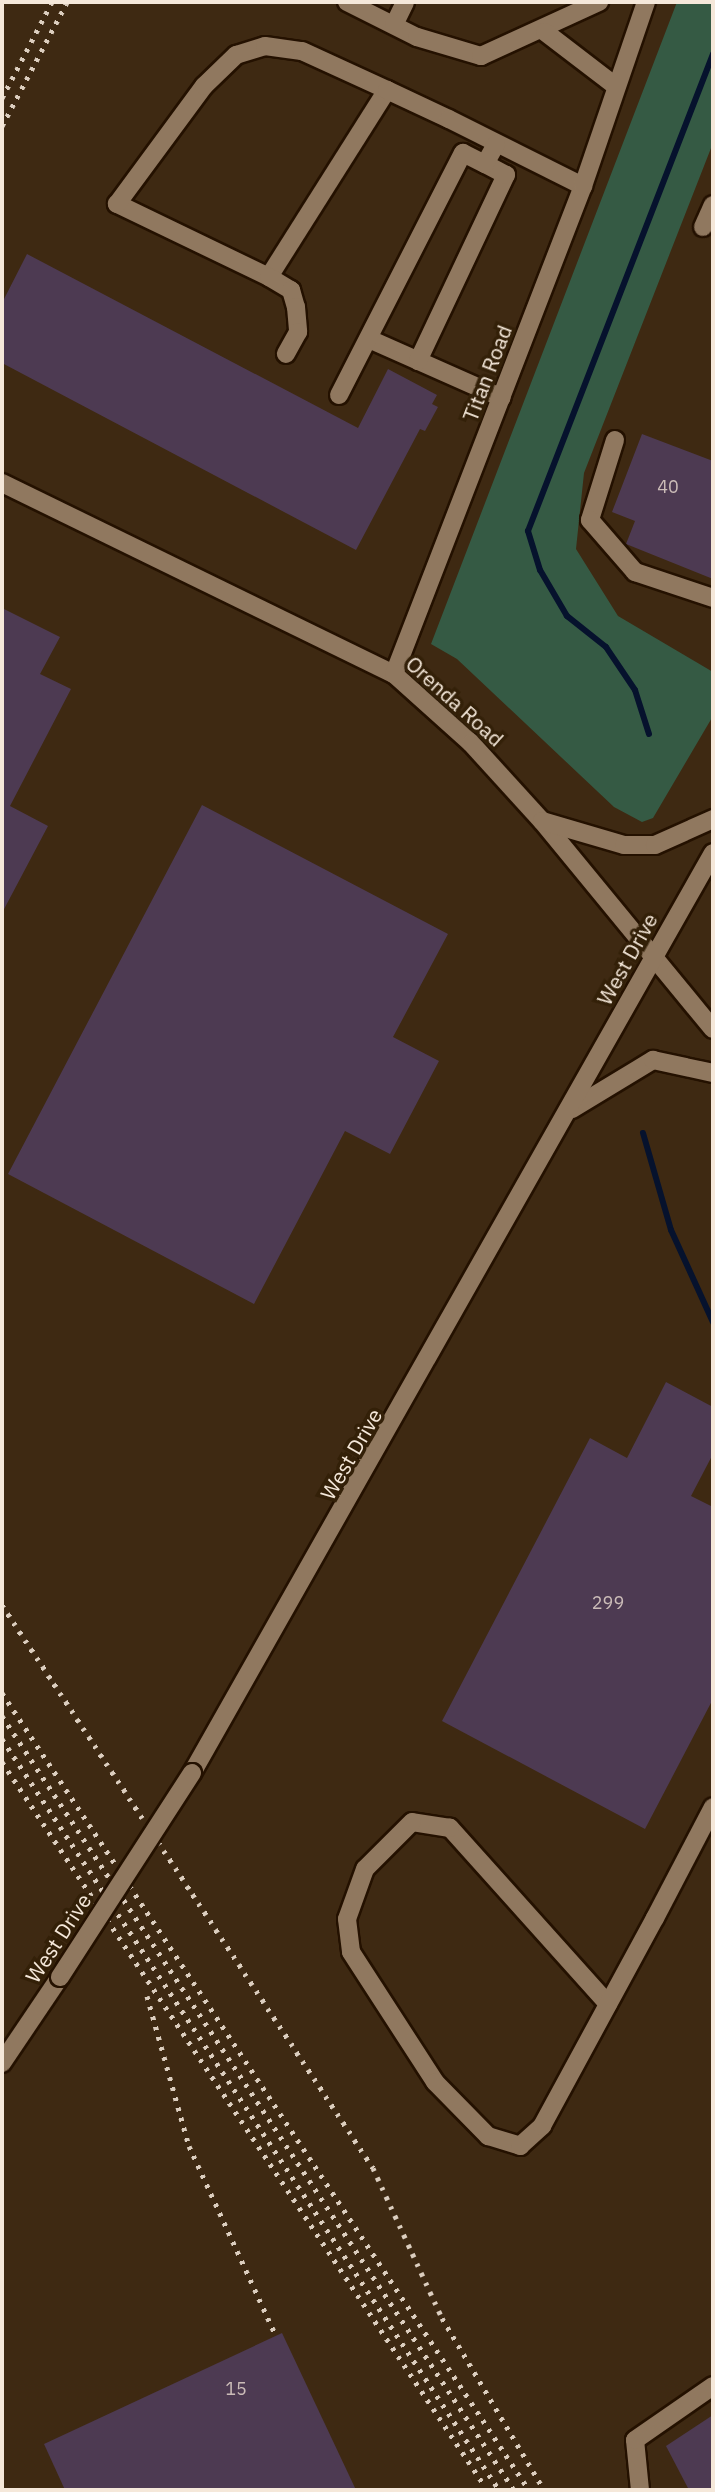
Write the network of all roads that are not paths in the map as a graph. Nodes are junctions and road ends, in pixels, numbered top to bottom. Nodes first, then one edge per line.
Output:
1 (347, 2) edge
2 (405, 2) edge
3 (598, 2) edge
4 (646, 2) edge
5 (394, 25) junction
6 (545, 32) junction
7 (614, 85) junction
8 (387, 90) junction
9 (496, 144) junction
10 (485, 164) junction
11 (583, 186) junction
12 (713, 205) edge
13 (703, 226) dead end
14 (269, 277) junction
15 (369, 339) junction
16 (286, 354) dead end
17 (418, 361) junction
18 (339, 395) dead end
19 (502, 398) junction
20 (615, 440) dead end
21 (2, 483) edge
22 (713, 598) edge
23 (394, 674) junction
24 (713, 819) edge
25 (542, 821) junction
26 (713, 853) edge
27 (654, 957) junction
28 (713, 1029) edge
29 (713, 1073) edge
30 (569, 1111) junction
31 (713, 1807) edge
32 (608, 2004) junction
33 (2, 2063) edge
34 (713, 2386) edge
35 (640, 2490) edge

1 - 5 street
2 - 5 street
3 - 6 street
4 - 7 street, Titan Road
5 - 6 street
6 - 7 street
7 - 11 street, Titan Road
8 - 9 street
8 - 14 street
8 - 14 street
9 - 10 street
9 - 11 street
10 - 15 street
10 - 17 street
11 - 19 street, Titan Road
12 - 13 street
14 - 16 street
15 - 17 street
15 - 18 street
17 - 19 street
19 - 23 street, Titan Road
20 - 22 street
21 - 23 street, Orenda Road
23 - 25 street, Orenda Road
24 - 25 street
25 - 27 street, Orenda Road
26 - 27 street, West Drive
27 - 28 street, Orenda Road
27 - 30 street, West Drive
29 - 30 street
30 - 33 street, West Drive, bridge
31 - 32 street
32 - 32 street
34 - 35 street

